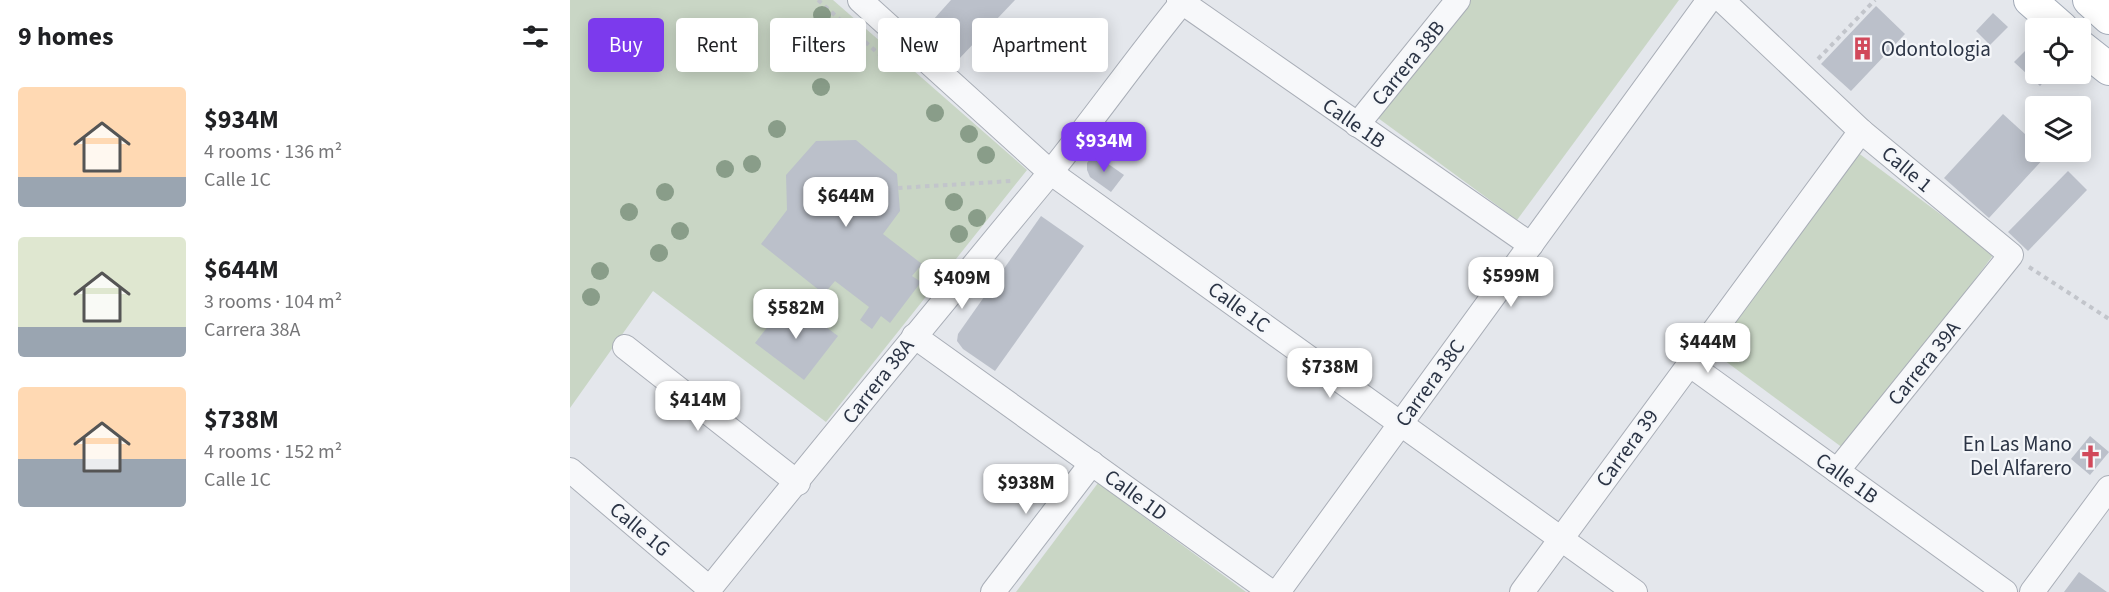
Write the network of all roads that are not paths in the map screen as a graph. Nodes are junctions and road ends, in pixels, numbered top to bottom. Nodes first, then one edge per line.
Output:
1 (860, 0) edge
2 (1458, 0) edge
3 (1709, 0) edge
4 (1722, 0) edge
5 (2031, 0) edge
6 (2089, 0) edge
7 (1181, 1) edge
8 (2051, 18) edge
9 (2109, 18) edge
10 (2091, 55) edge
11 (2109, 69) edge
12 (1357, 125) junction
13 (1861, 131) junction
14 (1050, 172) junction
15 (1531, 245) junction
16 (2011, 255) joint
17 (914, 336) junction
18 (625, 347) dead end
19 (1689, 364) junction
20 (1401, 424) junction
21 (1092, 464) junction
22 (570, 470) edge
23 (1837, 471) junction
24 (798, 483) junction
25 (2109, 488) edge
26 (1561, 539) junction
27 (709, 590) edge
28 (993, 592) edge
29 (1272, 592) edge
30 (1278, 592) edge
31 (1522, 592) edge
32 (1635, 592) edge
33 (2005, 592) edge
34 (2032, 592) edge

1 - 14 street, Calle 1C
2 - 12 street, Carrera 38B
3 - 15 street, Carrera 38C
4 - 13 street, Calle 1
5 - 8 main road
6 - 9 main road
7 - 12 street, Calle 1B
7 - 14 street, Carrera 38A
10 - 11 main road
12 - 15 street, Calle 1B
13 - 16 street, Calle 1
13 - 19 street, Carrera 39
14 - 17 street, Carrera 38A
14 - 20 street, Calle 1C
15 - 20 street, Carrera 38C
16 - 23 street, Carrera 39A
17 - 21 street, Calle 1D
17 - 24 street, Carrera 38A
18 - 24 street
19 - 23 street, Calle 1B
19 - 26 street, Carrera 39
20 - 26 street, Calle 1C
20 - 30 street, Carrera 38C
21 - 28 street
21 - 29 street, Calle 1D
22 - 27 street, Calle 1G
23 - 33 street, Calle 1B
24 - 27 street, Carrera 38A
25 - 34 street
26 - 31 street, Carrera 39
26 - 32 street, Calle 1C

